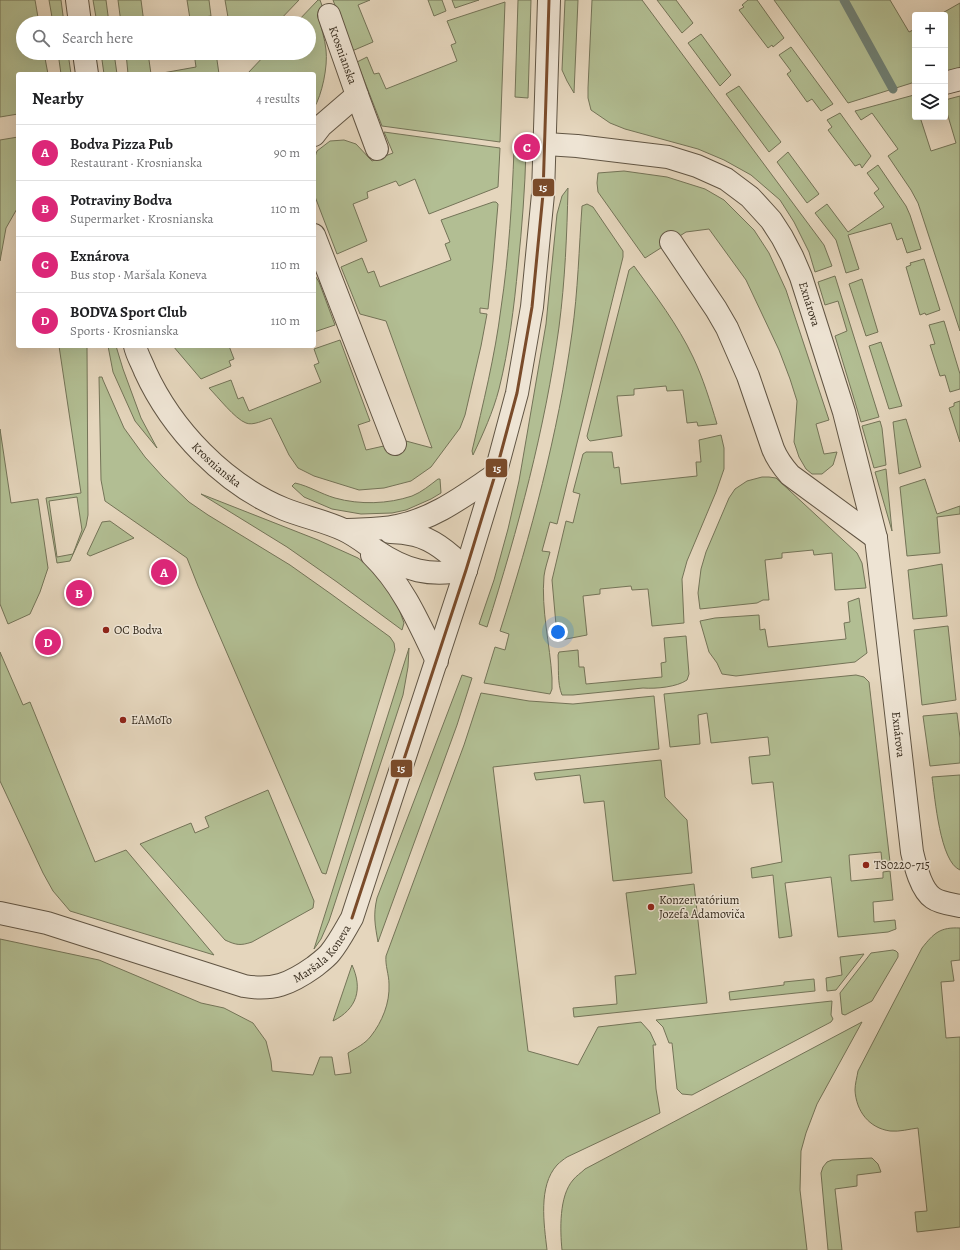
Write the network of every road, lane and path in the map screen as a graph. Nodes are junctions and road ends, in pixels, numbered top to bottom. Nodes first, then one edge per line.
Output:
1 (77, 0) edge
2 (549, 0) edge
3 (329, 15) dead end
4 (79, 16) edge
5 (85, 60) edge
6 (87, 72) edge
7 (960, 79) edge
8 (948, 82) edge
9 (357, 95) junction
10 (316, 132) edge
11 (546, 144) junction
12 (377, 149) dead end
13 (316, 240) edge
14 (671, 242) dead end
15 (136, 348) edge
16 (395, 444) dead end
17 (495, 475) junction
18 (345, 530) junction
19 (876, 538) junction
20 (466, 570) junction
21 (437, 661) junction
22 (960, 906) edge
23 (0, 913) edge

1 - 4 street
2 - 11 street, Maršala Koneva
3 - 9 street, Krosnianska
5 - 6 street
7 - 8 street
9 - 10 street, Krosnianska
9 - 12 street, Krosnianska
11 - 17 street, Maršala Koneva
11 - 19 street, Exnárova
13 - 16 street
14 - 19 street
15 - 18 street, Krosnianska
17 - 18 street
17 - 20 street, Maršala Koneva
18 - 20 street
18 - 20 street
18 - 21 street
19 - 22 street, Exnárova
20 - 21 street, Maršala Koneva
21 - 23 street, Maršala Koneva

